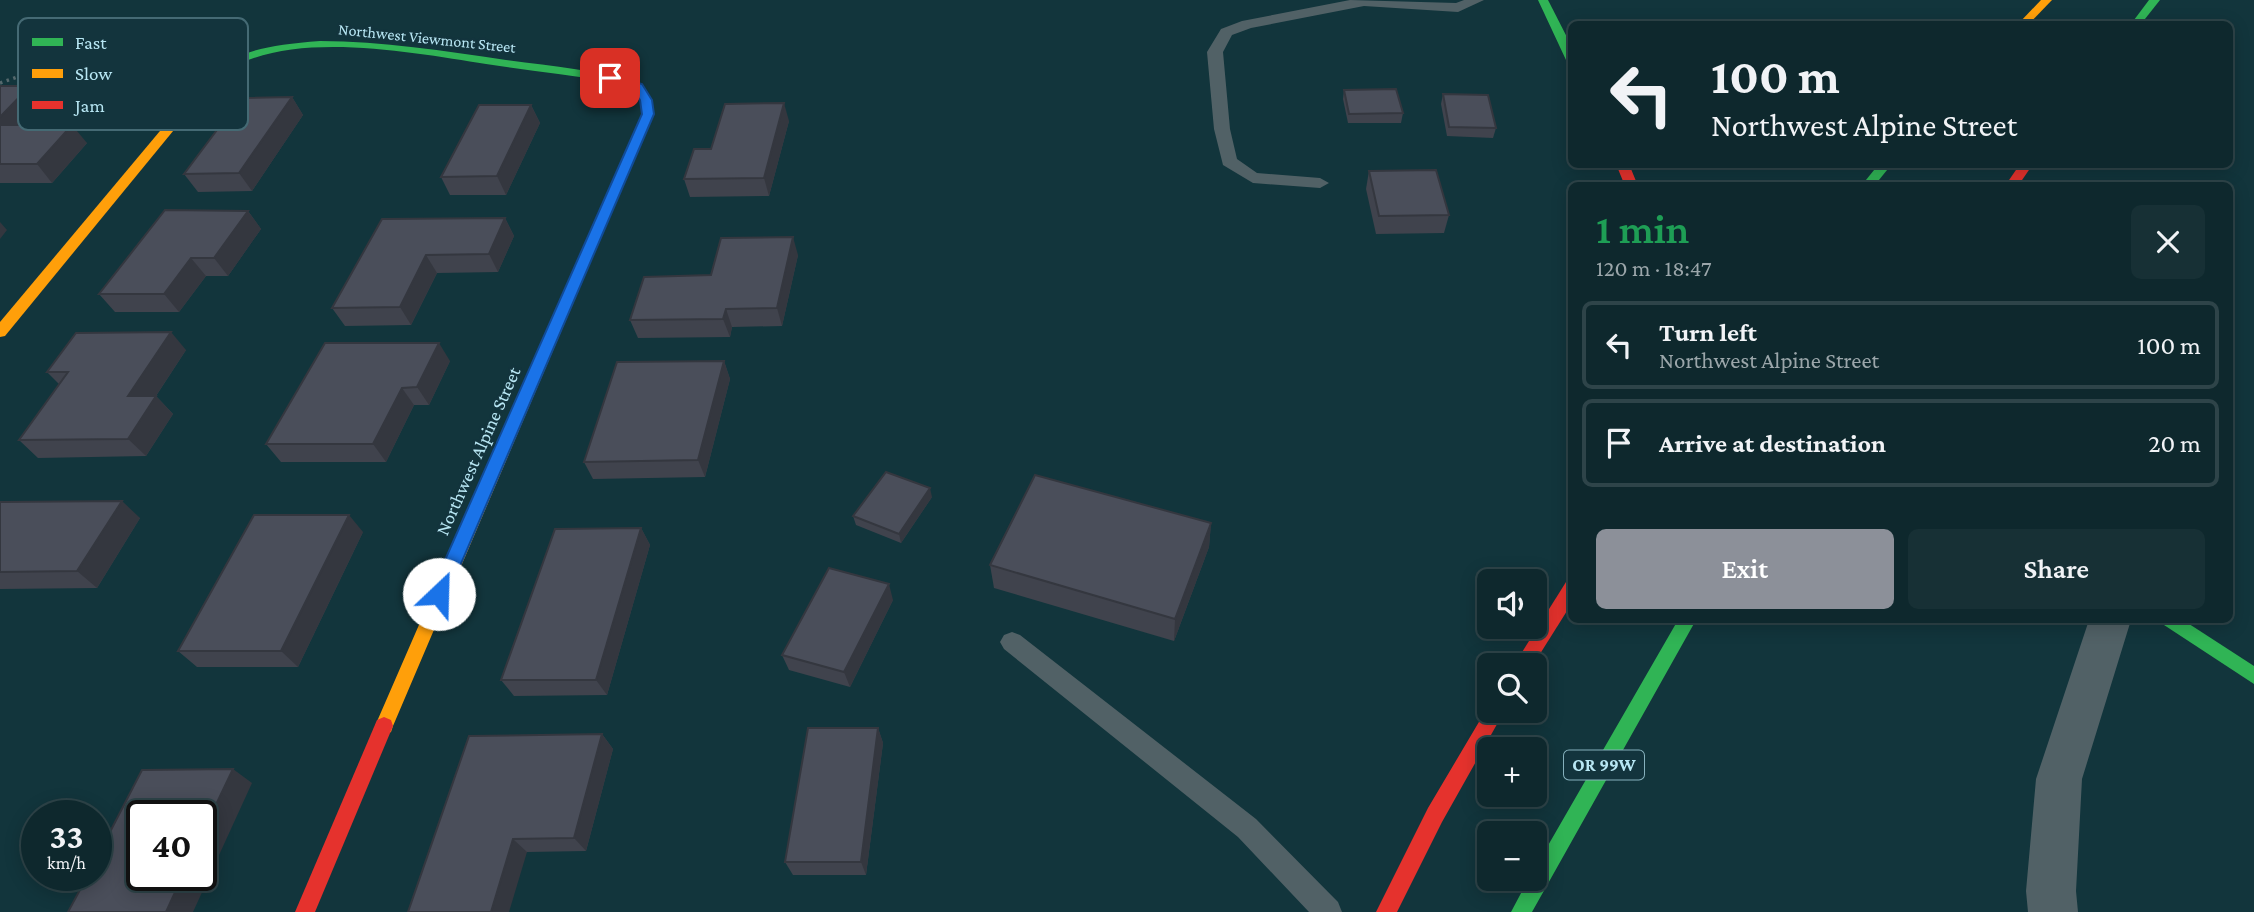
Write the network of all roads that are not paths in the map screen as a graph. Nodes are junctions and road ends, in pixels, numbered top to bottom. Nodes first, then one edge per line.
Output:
1 (1477, 0) edge
2 (1543, 0) edge
3 (2047, 0) edge
4 (2155, 0) edge
5 (1363, 1) edge
6 (2026, 21) edge
7 (2138, 21) edge
8 (1568, 52) edge
9 (248, 57) edge
10 (638, 86) joint
11 (168, 130) edge
12 (1883, 168) edge
13 (1870, 182) edge
14 (1320, 184) dead end
15 (0, 332) edge
16 (1568, 593) edge
17 (1685, 623) edge
18 (2109, 623) edge
19 (2175, 623) edge
20 (1012, 642) dead end
21 (1531, 653) edge
22 (2254, 676) edge
23 (1488, 723) edge
24 (304, 912) edge
25 (1328, 912) edge
26 (1386, 912) edge
27 (1521, 912) edge
28 (2053, 912) edge

1 - 5 lane
2 - 8 street
3 - 6 street
4 - 7 street
5 - 14 lane
9 - 10 street, Northwest Viewmont Street
10 - 24 street, Northwest Alpine Street
11 - 15 street, Northwest Viewmont Street
12 - 13 street
16 - 21 street
17 - 27 street, OR 99W
18 - 28 street
19 - 22 street
20 - 25 lane
23 - 26 street

